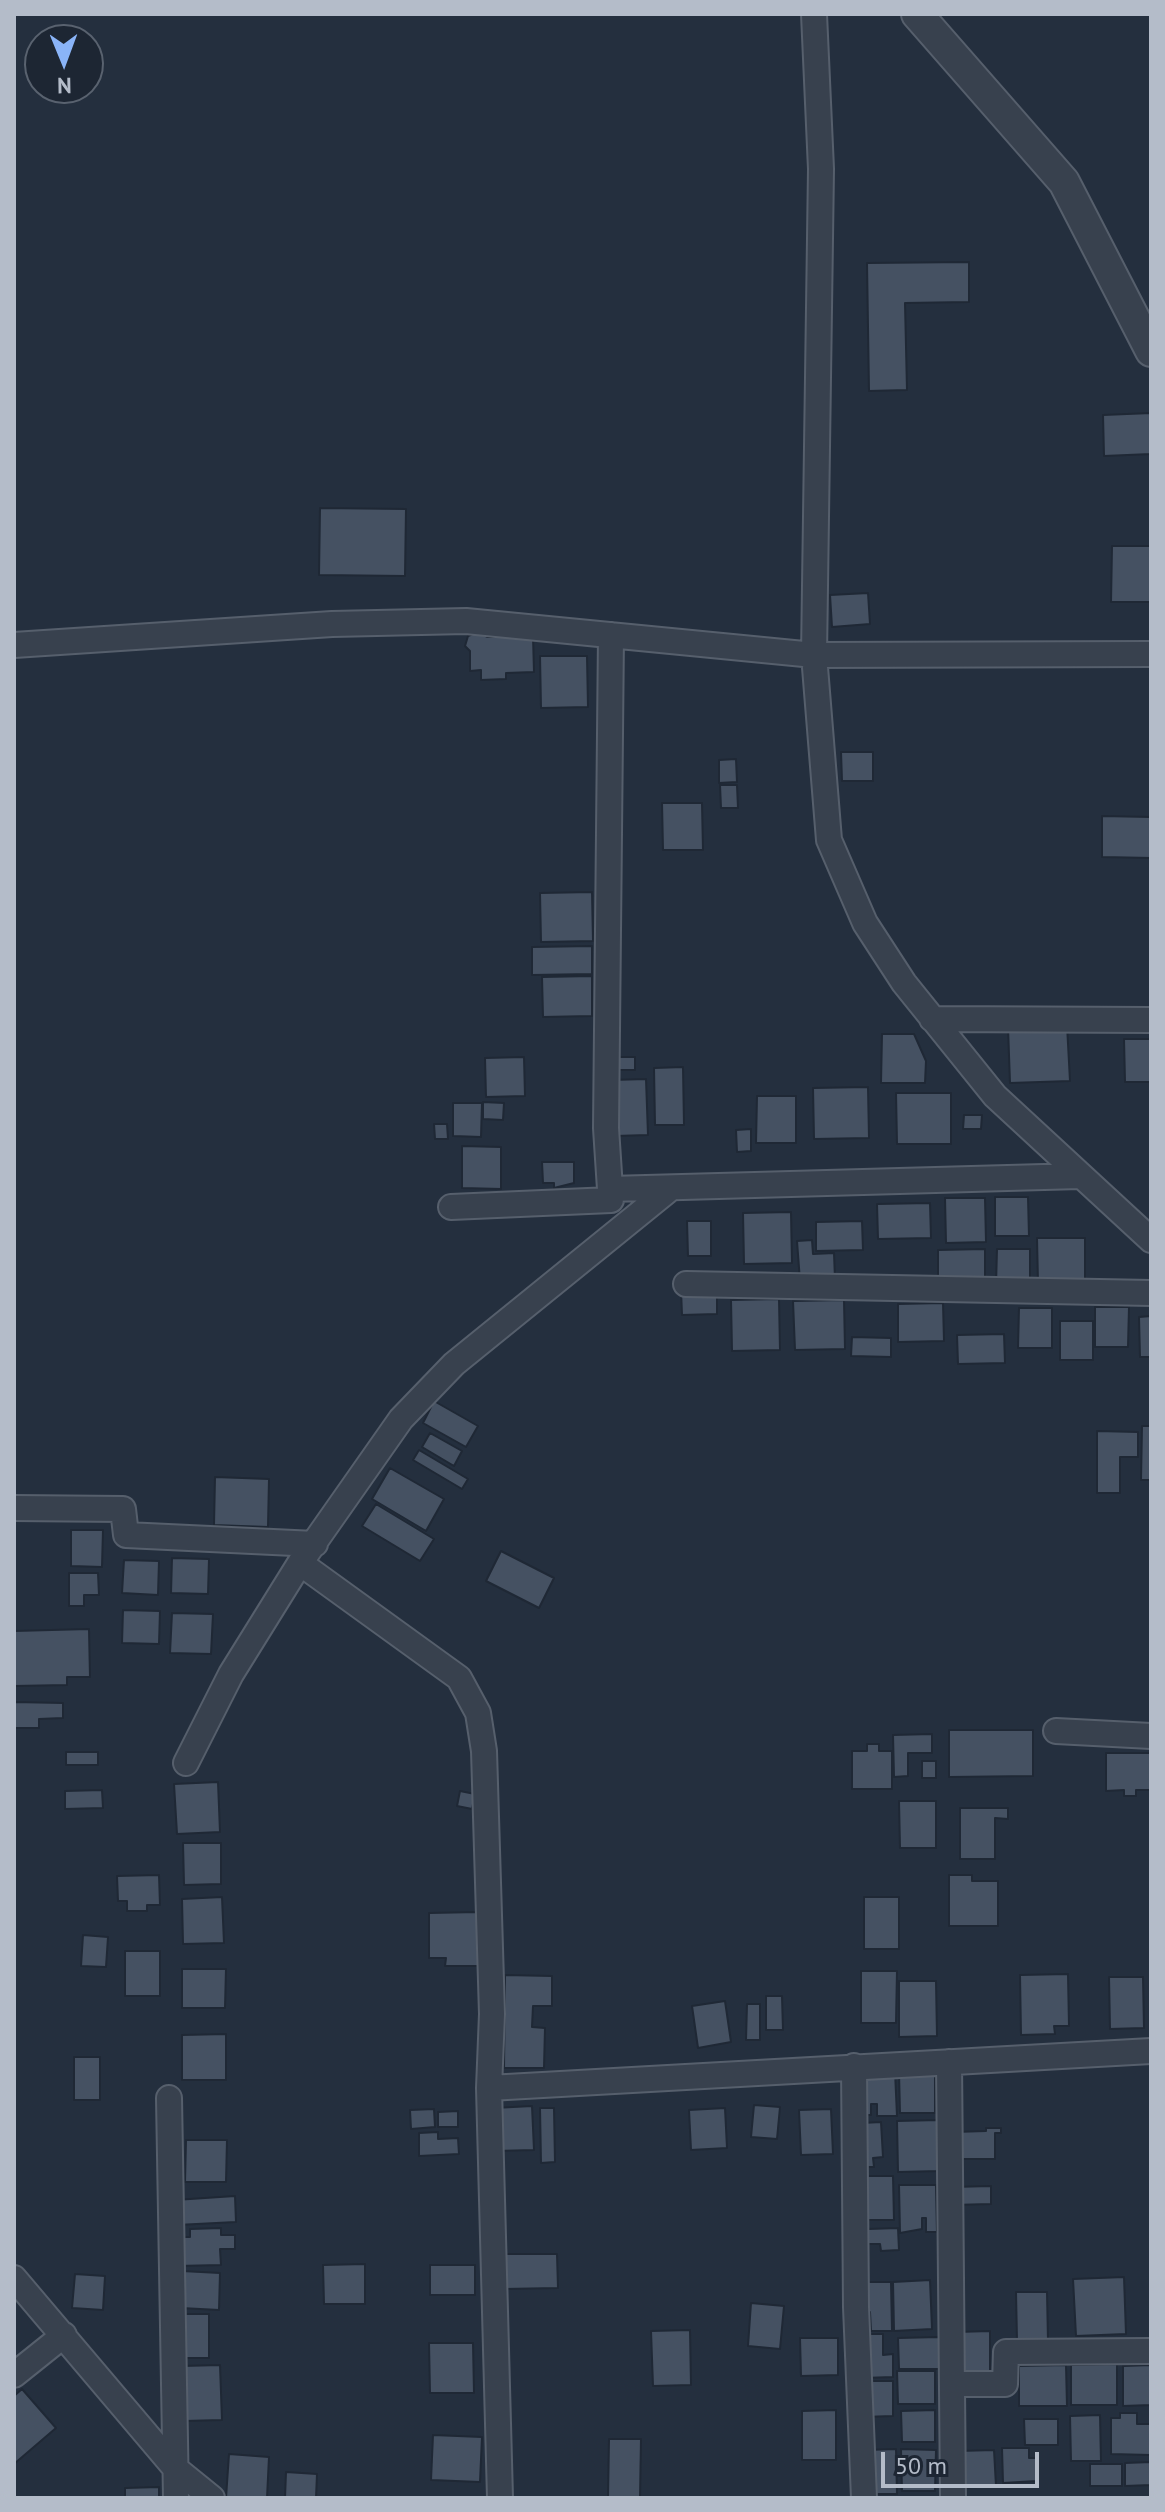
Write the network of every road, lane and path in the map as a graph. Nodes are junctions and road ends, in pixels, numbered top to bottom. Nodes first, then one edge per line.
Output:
1 (814, 14) edge
2 (917, 14) edge
3 (1151, 351) edge
4 (611, 635) junction
5 (14, 645) edge
6 (1151, 654) edge
7 (814, 655) junction
8 (932, 1019) junction
9 (1151, 1020) edge
10 (1080, 1176) junction
11 (671, 1188) junction
12 (610, 1189) junction
13 (451, 1207) dead end
14 (1151, 1240) edge
15 (686, 1284) dead end
16 (1151, 1293) edge
17 (14, 1508) edge
18 (308, 1554) junction
19 (1056, 1731) dead end
20 (1151, 1736) edge
21 (186, 1763) dead end
22 (1151, 2051) edge
23 (949, 2062) junction
24 (854, 2066) junction
25 (489, 2088) junction
26 (169, 2098) dead end
27 (14, 2278) edge
28 (64, 2335) junction
29 (1151, 2351) edge
30 (14, 2375) edge
31 (952, 2384) junction
32 (175, 2468) junction
33 (176, 2498) edge
34 (212, 2498) edge
35 (500, 2498) edge
36 (864, 2498) edge
37 (953, 2498) edge

1 - 7 street
2 - 3 street
4 - 5 street
4 - 7 street
4 - 12 street
6 - 7 street
7 - 8 street
8 - 9 street
8 - 10 street
10 - 11 street
10 - 14 street
11 - 12 street
11 - 18 street
12 - 13 street
15 - 16 street
17 - 18 street
18 - 21 street
18 - 25 street
19 - 20 street
22 - 23 street
23 - 24 street
23 - 31 street
24 - 25 street
24 - 36 street
25 - 35 street
26 - 32 street
27 - 28 street
28 - 30 street
28 - 32 street
29 - 31 street
31 - 37 street
32 - 33 street
32 - 34 street

